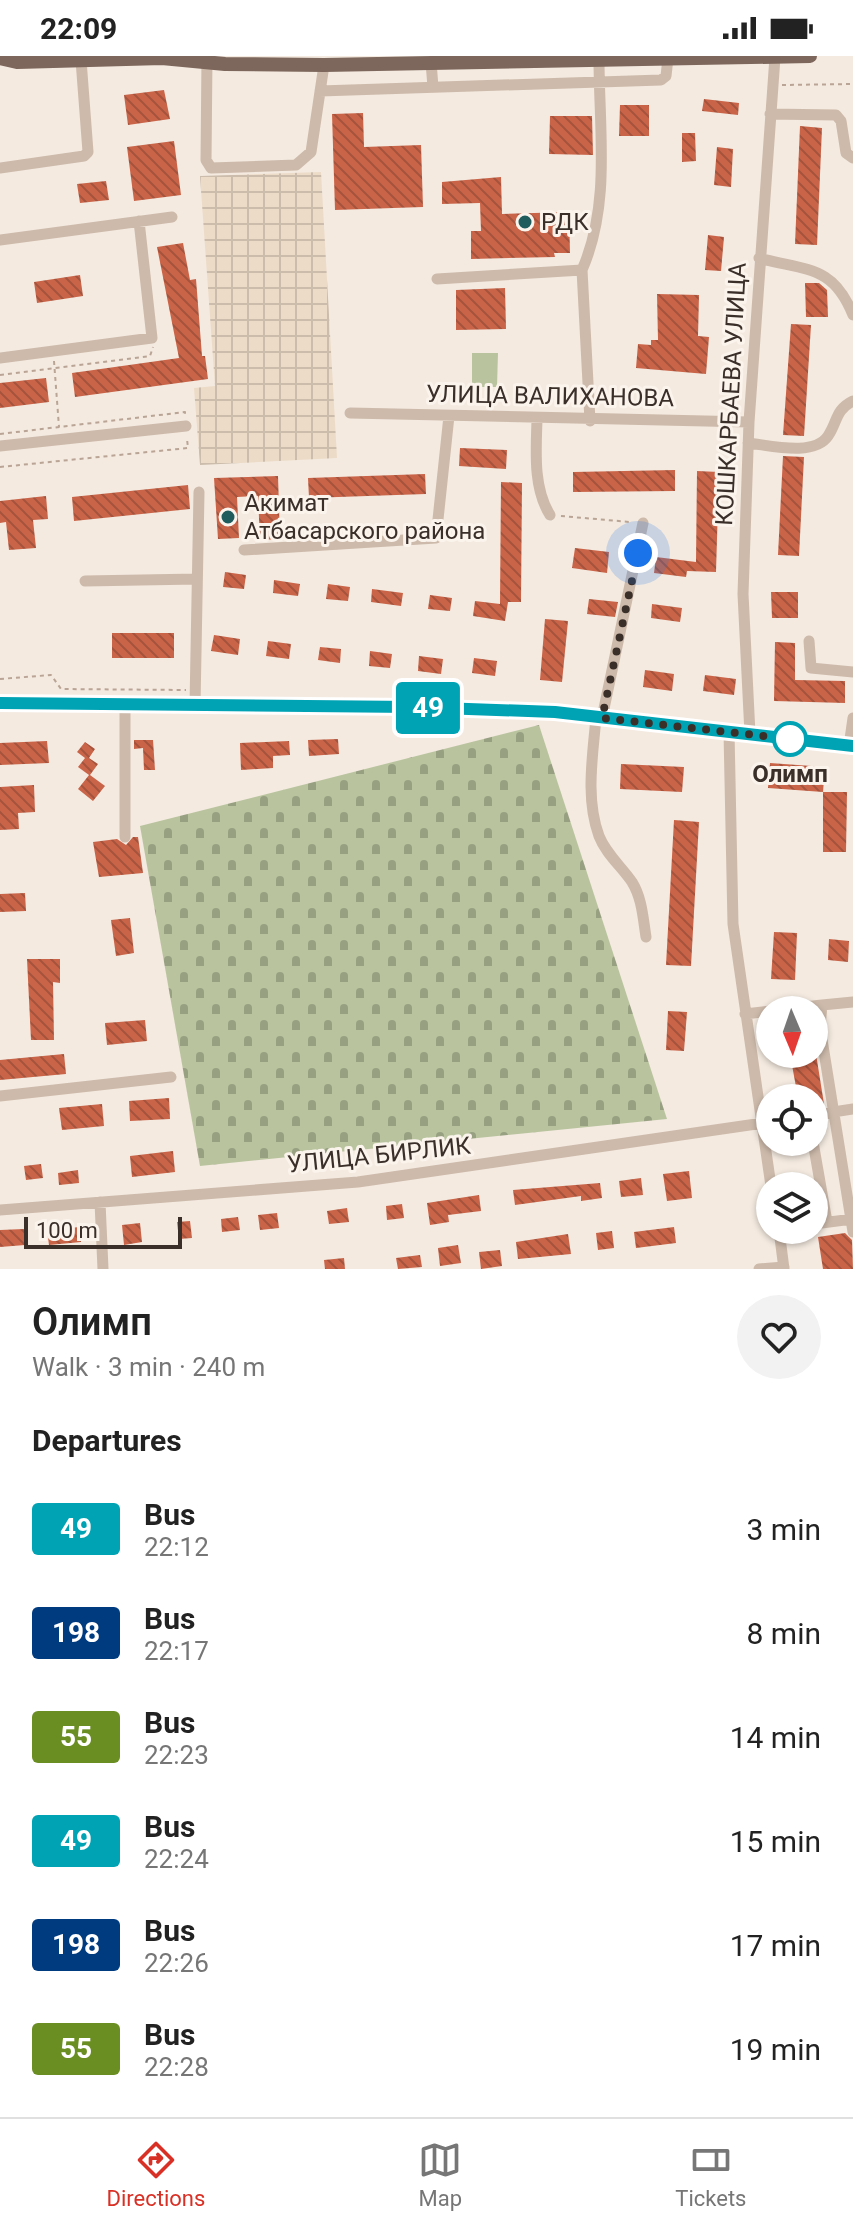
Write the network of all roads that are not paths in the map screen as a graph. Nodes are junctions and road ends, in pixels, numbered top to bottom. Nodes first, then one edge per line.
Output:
1 (810, 56) edge
2 (775, 57) edge
3 (0, 58) edge
4 (501, 58) edge
5 (668, 58) junction
6 (207, 59) edge
7 (599, 59) junction
8 (81, 60) junction
9 (431, 62) junction
10 (324, 65) junction
11 (599, 82) junction
12 (433, 87) junction
13 (320, 91) junction
14 (770, 114) junction
15 (853, 158) edge
16 (0, 168) edge
17 (172, 217) dead end
18 (139, 221) junction
19 (0, 240) edge
20 (759, 258) junction
21 (582, 270) junction
22 (437, 279) dead end
23 (853, 315) edge
24 (0, 358) edge
25 (853, 401) edge
26 (350, 413) dead end
27 (449, 416) junction
28 (537, 420) junction
29 (590, 421) junction
30 (749, 422) junction
31 (186, 426) road end
32 (748, 443) junction
33 (0, 446) edge
34 (199, 492) dead end
35 (550, 515) road end
36 (643, 523) road end
37 (244, 550) dead end
38 (197, 579) junction
39 (85, 581) dead end
40 (809, 641) dead end
41 (853, 672) edge
42 (0, 703) edge
43 (125, 705) junction
44 (195, 705) junction
45 (599, 717) junction
46 (853, 718) edge
47 (729, 732) junction
48 (750, 734) junction
49 (851, 746) edge
50 (125, 837) dead end
51 (646, 937) dead end
52 (853, 1002) edge
53 (828, 1004) edge
54 (756, 1013) edge
55 (745, 1014) junction
56 (827, 1068) edge
57 (171, 1077) dead end
58 (758, 1084) edge
59 (0, 1096) edge
60 (853, 1109) edge
61 (835, 1112) junction
62 (828, 1113) edge
63 (756, 1124) edge
64 (100, 1202) junction
65 (0, 1210) edge
66 (828, 1222) edge
67 (852, 1223) edge
68 (781, 1244) edge
69 (784, 1268) edge
70 (103, 1269) edge
71 (759, 1269) edge

1 - 2 main road
2 - 5 main road
2 - 14 street, КОШКАРБАЕВА УЛИЦА
3 - 8 main road
4 - 7 main road
4 - 9 main road
5 - 7 main road
5 - 11 street
6 - 8 main road
6 - 10 main road
6 - 13 street
7 - 11 street
8 - 16 street
9 - 10 main road
9 - 12 street
10 - 13 street
11 - 12 street
11 - 21 street
12 - 13 street
14 - 15 street
14 - 20 street, КОШКАРБАЕВА УЛИЦА
17 - 18 street
18 - 19 street
18 - 24 street
20 - 23 street
20 - 30 street, КОШКАРБАЕВА УЛИЦА
21 - 22 street
21 - 29 street
25 - 32 street
26 - 27 street, УЛИЦА ВАЛИХАНОВА
27 - 28 street, УЛИЦА ВАЛИХАНОВА
27 - 37 street
28 - 29 street, УЛИЦА ВАЛИХАНОВА
28 - 35 street
29 - 30 street, УЛИЦА ВАЛИХАНОВА
30 - 32 street, КОШКАРБАЕВА УЛИЦА
31 - 33 street
32 - 48 street, КОШКАРБАЕВА УЛИЦА
34 - 38 street
36 - 45 street
38 - 39 street
38 - 44 street
40 - 41 street
42 - 43 street
43 - 44 street
43 - 50 street
44 - 45 street
45 - 47 street
45 - 51 street
46 - 49 street
47 - 48 street
47 - 55 street
48 - 49 street
52 - 53 street
54 - 55 street
55 - 58 street
56 - 61 street
57 - 59 street
60 - 61 street
61 - 62 street
61 - 67 street
63 - 64 street, УЛИЦА БИРЛИК
64 - 65 street, УЛИЦА БИРЛИК
64 - 70 street
66 - 67 street
68 - 69 street
69 - 71 street

